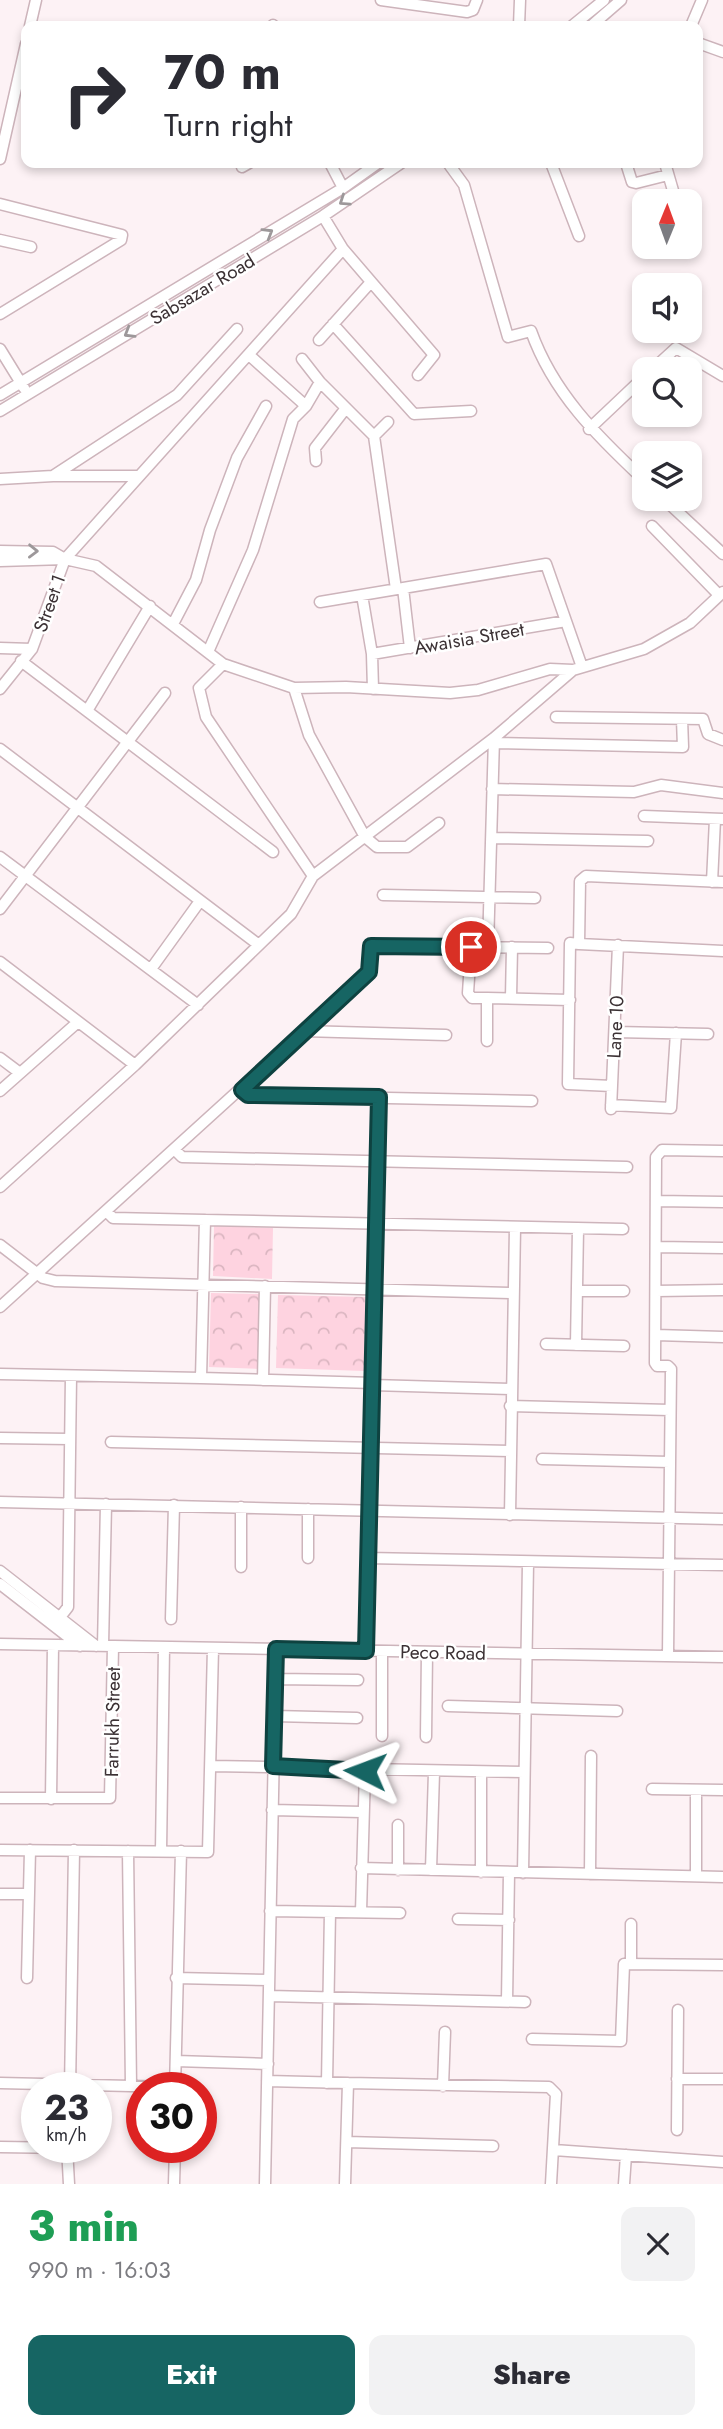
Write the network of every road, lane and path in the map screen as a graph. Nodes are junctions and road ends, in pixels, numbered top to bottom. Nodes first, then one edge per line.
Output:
1 (36, 0) edge
2 (381, 0) edge
3 (477, 0) edge
4 (520, 0) edge
5 (604, 0) edge
6 (621, 0) edge
7 (702, 0) edge
8 (31, 21) edge
9 (519, 21) edge
10 (578, 21) edge
11 (597, 21) edge
12 (693, 21) edge
13 (703, 45) edge
14 (723, 52) edge
15 (21, 63) edge
16 (3, 132) edge
17 (0, 159) edge
18 (333, 168) edge
19 (371, 168) edge
20 (394, 168) edge
21 (452, 168) edge
22 (553, 168) edge
23 (628, 168) edge
24 (666, 168) edge
25 (668, 175) junction
26 (343, 188) junction
27 (672, 189) edge
28 (0, 204) edge
29 (323, 215) junction
30 (579, 236) dead end
31 (0, 240) edge
32 (31, 247) dead end
33 (343, 249) junction
34 (370, 282) junction
35 (0, 314) edge
36 (332, 324) junction
37 (237, 329) dead end
38 (318, 340) dead end
39 (0, 349) edge
40 (66, 355) junction
41 (248, 355) junction
42 (666, 357) edge
43 (691, 357) edge
44 (302, 359) dead end
45 (702, 363) edge
46 (74, 366) junction
47 (418, 375) dead end
48 (723, 376) edge
49 (21, 382) junction
50 (320, 382) junction
51 (632, 388) edge
52 (28, 394) junction
53 (0, 396) edge
54 (266, 406) dead end
55 (306, 406) junction
56 (346, 408) junction
57 (0, 411) edge
58 (471, 411) dead end
59 (388, 422) dead end
60 (589, 429) junction
61 (374, 436) junction
62 (316, 461) dead end
63 (632, 469) edge
64 (53, 476) junction
65 (138, 476) junction
66 (0, 480) edge
67 (677, 511) edge
68 (652, 526) dead end
69 (0, 551) edge
70 (723, 554) edge
71 (65, 559) junction
72 (0, 561) edge
73 (399, 589) junction
74 (721, 593) edge
75 (362, 595) junction
76 (320, 602) dead end
77 (150, 606) junction
78 (566, 621) junction
79 (173, 624) junction
80 (0, 648) edge
81 (410, 648) junction
82 (32, 649) junction
83 (208, 652) junction
84 (372, 654) junction
85 (21, 661) junction
86 (223, 664) junction
87 (578, 668) junction
88 (294, 688) junction
89 (373, 688) junction
90 (0, 689) edge
91 (165, 693) dead end
92 (87, 711) junction
93 (556, 717) dead end
94 (682, 719) junction
95 (723, 740) edge
96 (494, 741) junction
97 (127, 742) junction
98 (0, 749) edge
99 (492, 789) junction
100 (723, 793) edge
101 (77, 808) junction
102 (644, 816) dead end
103 (719, 819) edge
104 (439, 823) dead end
105 (365, 836) junction
106 (491, 838) junction
107 (648, 841) dead end
108 (718, 842) edge
109 (273, 852) dead end
110 (0, 857) edge
111 (24, 875) junction
112 (313, 876) junction
113 (718, 882) edge
114 (383, 895) dead end
115 (490, 897) junction
116 (536, 898) dead end
117 (200, 901) junction
118 (0, 909) edge
119 (579, 944) junction
120 (259, 945) junction
121 (618, 946) junction
122 (471, 947) junction
123 (488, 947) junction
124 (512, 947) junction
125 (548, 948) dead end
126 (723, 951) edge
127 (0, 962) edge
128 (151, 970) junction
129 (487, 998) junction
130 (511, 998) junction
131 (570, 1000) junction
132 (198, 1005) junction
133 (78, 1023) junction
134 (303, 1031) junction
135 (616, 1032) junction
136 (676, 1034) junction
137 (708, 1034) dead end
138 (446, 1035) dead end
139 (487, 1041) dead end
140 (0, 1058) edge
141 (135, 1065) junction
142 (20, 1073) junction
143 (612, 1086) junction
144 (242, 1090) junction
145 (0, 1091) edge
146 (379, 1097) junction
147 (532, 1101) dead end
148 (176, 1150) junction
149 (723, 1152) edge
150 (378, 1161) junction
151 (626, 1167) dead end
152 (0, 1186) edge
153 (657, 1201) junction
154 (723, 1202) edge
155 (107, 1212) junction
156 (205, 1220) junction
157 (376, 1225) junction
158 (515, 1228) junction
159 (578, 1229) junction
160 (623, 1230) dead end
161 (0, 1245) edge
162 (657, 1247) junction
163 (723, 1248) edge
164 (37, 1273) junction
165 (204, 1284) junction
166 (265, 1286) junction
167 (374, 1290) junction
168 (723, 1290) edge
169 (578, 1291) junction
170 (624, 1291) dead end
171 (656, 1291) junction
172 (512, 1293) junction
173 (0, 1307) edge
174 (656, 1335) junction
175 (723, 1337) edge
176 (546, 1344) dead end
177 (576, 1345) junction
178 (624, 1346) dead end
179 (0, 1374) edge
180 (71, 1376) junction
181 (201, 1378) junction
182 (263, 1380) junction
183 (373, 1384) junction
184 (511, 1389) junction
185 (510, 1406) junction
186 (670, 1410) junction
187 (0, 1438) edge
188 (69, 1439) junction
189 (111, 1442) dead end
190 (370, 1447) junction
191 (510, 1451) junction
192 (542, 1459) dead end
193 (670, 1462) junction
194 (0, 1502) edge
195 (68, 1503) junction
196 (106, 1504) junction
197 (174, 1505) junction
198 (241, 1507) junction
199 (308, 1509) junction
200 (370, 1510) junction
201 (510, 1515) junction
202 (670, 1518) junction
203 (723, 1519) edge
204 (308, 1558) dead end
205 (367, 1558) junction
206 (528, 1563) junction
207 (670, 1564) junction
208 (723, 1565) edge
209 (241, 1567) dead end
210 (0, 1571) edge
211 (0, 1584) edge
212 (171, 1619) dead end
213 (57, 1621) junction
214 (0, 1644) edge
215 (53, 1645) junction
216 (80, 1646) junction
217 (104, 1646) junction
218 (164, 1647) junction
219 (213, 1648) junction
220 (276, 1649) junction
221 (366, 1651) junction
222 (382, 1651) junction
223 (427, 1652) junction
224 (527, 1653) junction
225 (668, 1656) junction
226 (723, 1657) edge
227 (274, 1679) junction
228 (358, 1680) dead end
229 (448, 1706) dead end
230 (527, 1708) junction
231 (617, 1711) dead end
232 (274, 1716) junction
233 (357, 1718) dead end
234 (382, 1736) dead end
235 (426, 1737) dead end
236 (591, 1756) dead end
237 (211, 1766) junction
238 (273, 1766) junction
239 (365, 1771) junction
240 (434, 1772) junction
241 (481, 1772) junction
242 (524, 1772) junction
243 (652, 1789) dead end
244 (696, 1790) junction
245 (723, 1790) edge
246 (0, 1798) edge
247 (51, 1798) junction
248 (272, 1810) junction
249 (362, 1812) junction
250 (398, 1825) dead end
251 (0, 1850) edge
252 (30, 1850) junction
253 (74, 1850) junction
254 (128, 1851) junction
255 (161, 1851) junction
256 (181, 1851) junction
257 (361, 1868) junction
258 (398, 1870) junction
259 (431, 1870) junction
260 (481, 1872) junction
261 (509, 1873) junction
262 (523, 1873) junction
263 (590, 1874) junction
264 (696, 1876) junction
265 (723, 1877) edge
266 (0, 1894) edge
267 (28, 1894) junction
268 (270, 1911) junction
269 (330, 1912) junction
270 (361, 1912) junction
271 (400, 1913) dead end
272 (458, 1919) dead end
273 (509, 1920) junction
274 (631, 1924) dead end
275 (631, 1964) junction
276 (723, 1965) edge
277 (27, 1978) dead end
278 (176, 1978) junction
279 (269, 1980) junction
280 (269, 1996) junction
281 (329, 1997) junction
282 (506, 2001) junction
283 (525, 2002) dead end
284 (678, 2010) dead end
285 (445, 2032) dead end
286 (532, 2039) dead end
287 (176, 2061) junction
288 (268, 2064) junction
289 (70, 2072) edge
290 (131, 2072) edge
291 (176, 2072) edge
292 (677, 2079) junction
293 (723, 2079) edge
294 (267, 2081) junction
295 (0, 2083) edge
296 (327, 2083) junction
297 (348, 2083) junction
298 (21, 2084) edge
299 (443, 2086) junction
300 (677, 2130) dead end
301 (346, 2142) junction
302 (493, 2146) dead end
303 (0, 2147) edge
304 (21, 2147) edge
305 (554, 2150) junction
306 (626, 2155) junction
307 (723, 2162) edge
308 (68, 2163) edge
309 (175, 2163) edge
310 (69, 2184) edge
311 (174, 2184) edge
312 (265, 2184) edge
313 (345, 2184) edge
314 (551, 2184) edge
315 (624, 2184) edge

1 - 8 street
2 - 3 street
4 - 9 street
5 - 10 street
6 - 11 street
7 - 12 street
13 - 14 street
15 - 16 street
16 - 17 street
18 - 26 street
19 - 26 street
20 -> 29 street, Sabsazar Road
21 - 60 street
22 - 30 street
23 - 25 street
24 - 25 street
25 - 27 street
40 -> 26 street
28 - 35 street
29 - 33 street
29 -> 46 street, Sabsazar Road
31 - 32 street
33 - 34 street
33 - 41 street, Street 1
34 - 36 street
34 - 47 street
36 - 38 street
36 - 58 street
37 - 64 street
39 - 49 street
40 - 46 street
40 - 49 street
41 - 55 street
41 - 65 street, Street 1
42 - 43 street
44 - 50 street
45 - 48 street
46 - 52 street, Sabsazar Road
49 - 52 street
49 - 53 street
50 - 55 street
50 - 56 street
51 - 60 street
52 - 57 street, Sabsazar Road
54 - 79 street
55 - 83 street
56 - 61 street
56 - 62 street
59 - 61 street
60 - 63 street
61 - 73 street
64 - 65 street
64 - 66 street
65 - 71 street, Street 1
67 - 70 street
68 - 74 street
69 -> 71 street
71 - 72 street
71 - 77 street
71 - 82 street, Street 1
73 - 75 street
73 - 78 street
73 - 81 street
74 - 87 street
75 - 76 street
75 - 84 street
77 - 79 street
77 - 92 street
78 - 81 street, Awaisia Street
78 - 87 street
79 - 83 street
80 - 82 street
81 - 84 street, Awaisia Street
82 - 85 street, Street 1
83 - 86 street
84 - 89 street
85 - 90 street, Street 1
85 - 92 street
86 - 88 street
86 - 112 street
87 - 89 street
87 - 96 street
88 - 89 street
88 - 105 street
91 - 97 street
92 - 97 street
93 - 94 street
94 - 95 street
94 - 96 street
96 - 99 street
96 - 105 street
97 - 101 street
97 - 109 street
98 - 101 street
99 - 100 street
99 - 106 street
101 - 111 street
101 - 117 street
102 - 103 street
103 - 108 street
104 - 105 street
105 - 112 street
106 - 107 street
106 - 115 street
108 - 113 street
110 - 111 street
111 - 118 street
111 - 128 street
112 - 120 street
113 - 119 street
114 - 115 street
115 - 116 street
115 - 123 street
117 - 120 street
117 - 128 street
119 - 121 street
119 - 131 street
120 - 132 street
121 - 126 street
121 - 135 street, Lane 10
122 - 123 street
122 - 129 street
122 - 134 street
123 - 124 street
124 - 125 street
124 - 130 street
127 - 133 street
128 - 132 street
129 - 130 street
129 - 139 street
130 - 131 street
131 - 143 street
132 - 141 street
133 - 141 street
133 - 142 street
134 - 138 street
134 - 144 street
135 - 136 street
135 - 143 street, Lane 10
136 - 137 street
136 - 143 street, Lane 10
140 - 142 street
141 - 152 street
142 - 145 street
144 - 146 street
144 - 148 street
146 - 147 street
146 - 150 street
148 - 150 street
148 - 155 street
149 - 153 street
150 - 151 street
150 - 157 street
153 - 154 street
153 - 162 street
155 - 156 street
155 - 164 street
156 - 157 street
156 - 165 street
157 - 158 street
157 - 167 street
158 - 159 street
158 - 172 street
159 - 160 street
159 - 169 street
161 - 164 street
162 - 163 street
162 - 171 street
164 - 165 street
164 - 173 street
165 - 166 street
165 - 181 street
166 - 167 street
166 - 182 street
167 - 172 street
167 - 183 street
168 - 171 street
169 - 170 street
169 - 177 street
171 - 174 street
172 - 184 street
174 - 175 street
174 - 186 street
176 - 177 street
177 - 178 street
179 - 180 street
180 - 181 street
180 - 188 street
181 - 182 street
182 - 183 street
183 - 184 street
183 - 190 street
184 - 185 street
185 - 186 street
185 - 191 street
186 - 193 street
187 - 188 street
188 - 195 street
189 - 190 street
190 - 191 street
190 - 200 street
191 - 201 street
192 - 193 street
193 - 202 street
194 - 195 street
195 - 196 street
195 - 213 street
196 - 197 street
196 - 217 street, Farrukh Street
197 - 198 street
197 - 212 street
198 - 199 street
198 - 209 street
199 - 200 street
199 - 204 street
200 - 201 street
200 - 205 street
201 - 202 street
202 - 203 street
202 - 207 street
205 - 206 street
205 - 221 street
206 - 207 street
206 - 224 street
207 - 208 street
207 - 225 street
210 - 213 street
211 - 213 street
213 - 216 street
213 - 217 street
214 - 215 street, Peco Road
215 - 216 street, Peco Road
215 - 247 street
216 - 217 street, Peco Road
217 - 218 street, Peco Road
217 - 247 street, Farrukh Street
218 - 219 street, Peco Road
218 - 255 street
219 - 220 street, Peco Road
219 - 237 street
220 - 221 street, Peco Road
220 - 227 street
221 - 222 street, Peco Road
222 - 223 street, Peco Road
222 - 234 street
223 - 224 street, Peco Road
223 - 235 street
224 - 225 street, Peco Road
224 - 230 street
225 - 226 street, Peco Road
227 - 228 street
227 - 232 street
229 - 230 street
230 - 231 street
230 - 242 street
232 - 233 street
232 - 238 street
236 - 263 street
237 - 238 street
237 - 256 street
238 - 239 street
238 - 248 street
239 - 240 street
239 - 249 street
240 - 241 street
240 - 259 street
241 - 242 street
241 - 260 street
242 - 262 street
243 - 244 street
244 - 245 street
244 - 264 street
246 - 247 street
248 - 249 street
248 - 268 street
249 - 257 street
250 - 258 street
251 - 252 street
252 - 253 street
252 - 267 street
253 - 254 street
253 - 289 street
254 - 255 street
254 - 290 street
255 - 256 street
256 - 278 street
257 - 258 street
257 - 270 street
258 - 259 street
259 - 260 street
260 - 261 street
261 - 262 street
261 - 273 street
262 - 263 street
263 - 264 street
264 - 265 street
266 - 267 street
267 - 277 street
268 - 269 street
268 - 279 street
269 - 270 street
269 - 281 street
270 - 271 street
272 - 273 street
273 - 282 street
274 - 275 street
275 - 276 street
275 - 286 street
278 - 279 street
278 - 287 street
279 - 280 street
280 - 281 street
280 - 288 street
281 - 282 street
281 - 296 street
282 - 283 street
284 - 292 street
285 - 299 street
287 - 288 street
287 - 291 street
288 - 294 street
292 - 293 street
292 - 300 street
294 - 296 street
294 - 312 street
295 - 298 street
296 - 297 street
297 - 299 street
297 - 301 street
299 - 305 street
301 - 302 street
301 - 313 street
303 - 304 street
305 - 306 street
305 - 314 street
306 - 307 street
306 - 315 street
308 - 310 street
309 - 311 street

